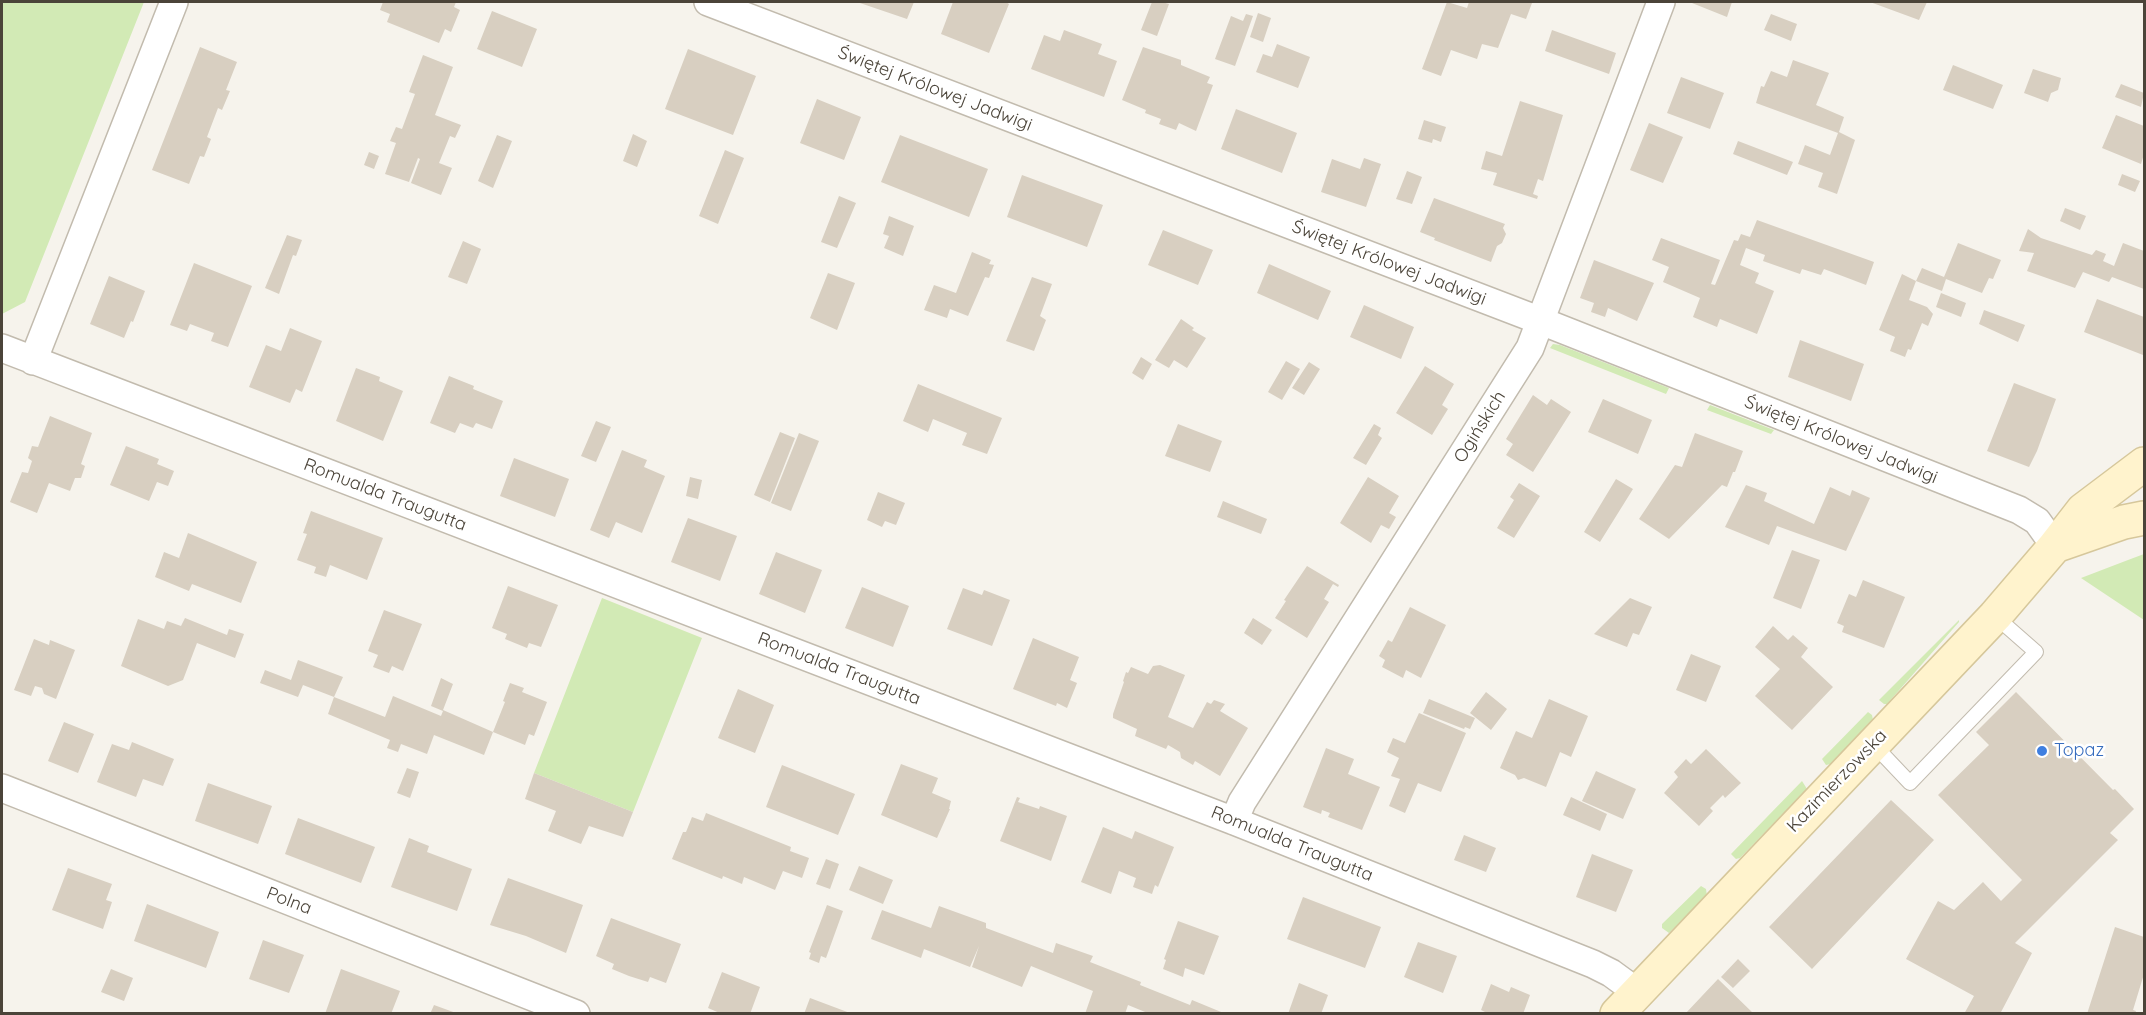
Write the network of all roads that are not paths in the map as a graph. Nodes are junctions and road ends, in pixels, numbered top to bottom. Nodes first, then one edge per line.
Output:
1 (174, 2) edge
2 (708, 2) edge
3 (1661, 2) edge
4 (1541, 321) junction
5 (2, 348) edge
6 (33, 361) junction
7 (2145, 464) edge
8 (2145, 518) edge
9 (2055, 546) junction
10 (1995, 616) junction
11 (1873, 744) junction
12 (2, 788) edge
13 (1234, 821) junction
14 (1627, 1003) edge
15 (576, 1014) edge

1 - 6 street
2 - 4 street, Świętej Królowej Jadwigi
3 - 4 street, Ogińskich
4 - 9 street, Świętej Królowej Jadwigi
4 - 13 street, Ogińskich
5 - 6 street, Romualda Traugutta
6 - 13 street, Romualda Traugutta
7 - 9 main road, Kazimierzowska
8 - 9 main road
9 - 10 main road, Kazimierzowska
10 - 11 main road, Kazimierzowska
10 - 11 lane
11 - 14 main road, Kazimierzowska
12 - 15 street, Polna
13 - 14 street, Romualda Traugutta

